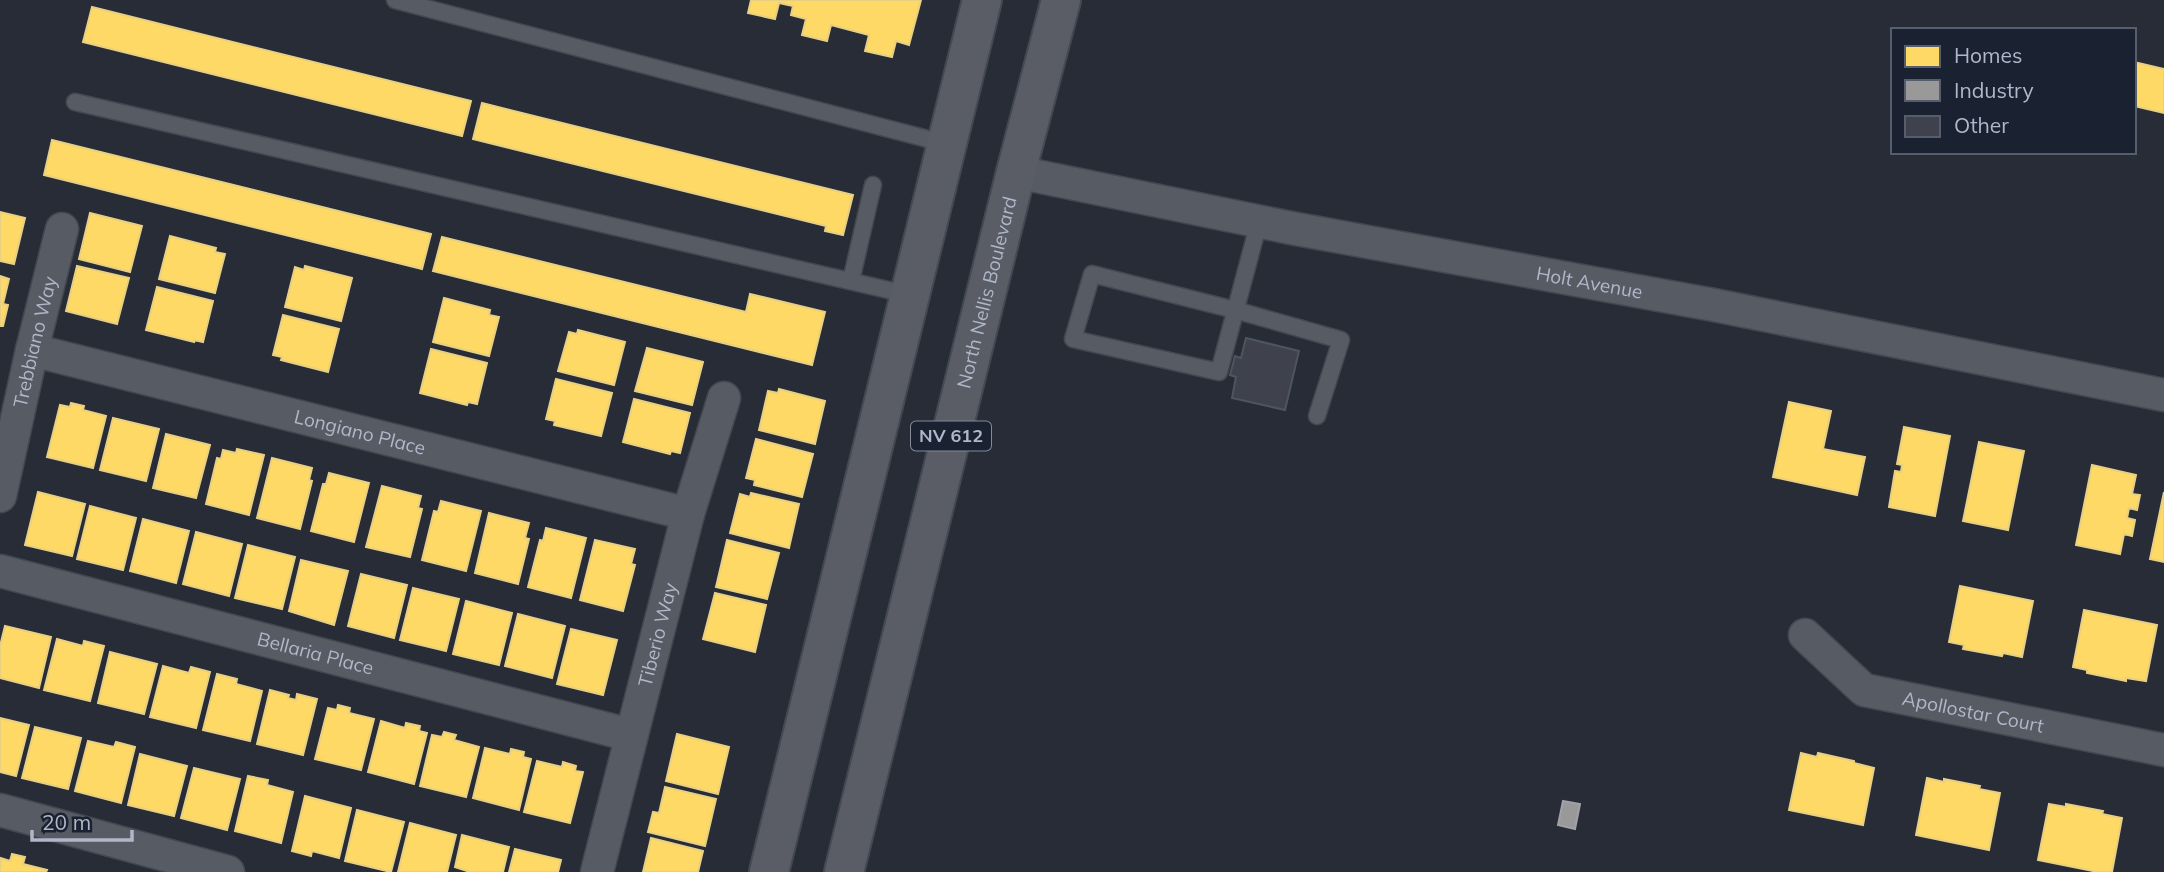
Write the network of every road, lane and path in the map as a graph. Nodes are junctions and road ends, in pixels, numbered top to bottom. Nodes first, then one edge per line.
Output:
1 (395, 0) edge
2 (982, 0) edge
3 (1061, 0) edge
4 (75, 102) dead end
5 (947, 144) junction
6 (1016, 172) junction
7 (873, 185) dead end
8 (1259, 222) junction
9 (62, 229) dead end
10 (850, 281) junction
11 (910, 295) junction
12 (1235, 310) junction
13 (32, 350) junction
14 (2164, 395) edge
15 (724, 398) dead end
16 (1317, 416) dead end
17 (0, 496) edge
18 (688, 514) junction
19 (0, 571) edge
20 (1805, 635) dead end
21 (630, 735) junction
22 (2164, 750) edge
23 (0, 810) edge
24 (228, 872) edge
25 (597, 872) edge
26 (769, 872) edge
27 (844, 872) edge

1 - 5 lane
2 - 5 main road
3 - 6 main road, North Nellis Boulevard / NV 612
4 - 10 lane
5 - 11 main road
6 - 8 street, Holt Avenue
6 - 27 main road, North Nellis Boulevard / NV 612
7 - 10 lane
8 - 12 lane
8 - 14 street, Holt Avenue
9 - 13 street, Trebbiano Way
10 - 11 lane
11 - 26 main road
12 - 12 lane
12 - 16 lane
13 - 17 street, Trebbiano Way
13 - 18 street, Longiano Place
15 - 18 street, Tiberio Way
18 - 21 street, Tiberio Way
19 - 21 street, Bellaria Place
20 - 22 street, Apollostar Court
21 - 25 street, Tiberio Way
23 - 24 street

